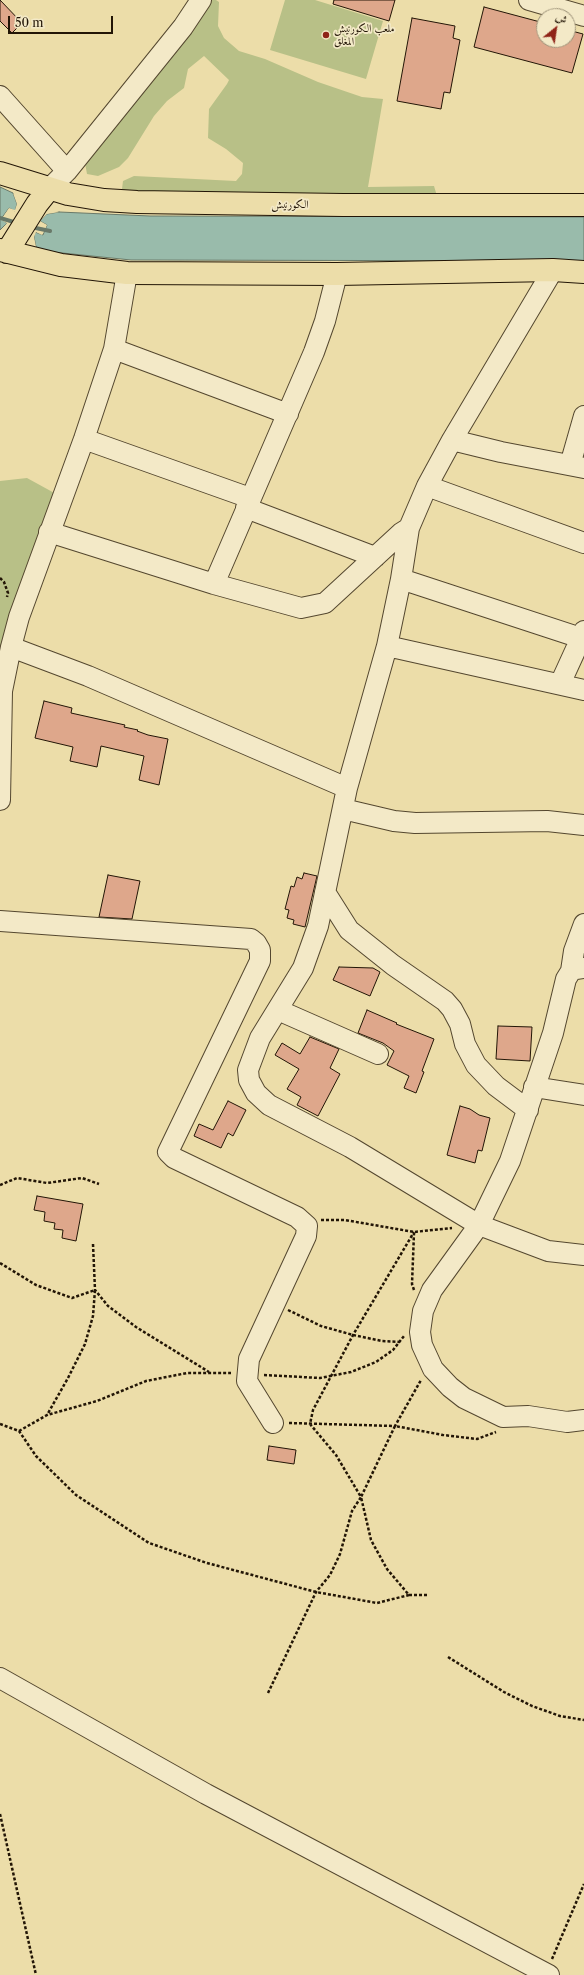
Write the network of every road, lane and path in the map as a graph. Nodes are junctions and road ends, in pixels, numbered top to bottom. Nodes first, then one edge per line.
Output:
1 (201, 0) edge
2 (529, 0) edge
3 (555, 4) edge
4 (584, 16) edge
5 (0, 96) edge
6 (67, 171) junction
7 (0, 174) edge
8 (43, 196) junction
9 (584, 205) edge
10 (5, 252) edge
11 (553, 270) junction
12 (584, 272) edge
13 (127, 273) junction
14 (337, 274) junction
15 (114, 349) junction
16 (288, 414) junction
17 (584, 416) edge
18 (84, 439) junction
19 (452, 440) junction
20 (577, 467) edge
21 (427, 486) junction
22 (248, 503) junction
23 (409, 528) junction
24 (49, 532) junction
25 (584, 543) edge
26 (375, 557) junction
27 (0, 578) edge
28 (401, 579) junction
29 (214, 584) junction
30 (7, 600) dead end
31 (582, 635) edge
32 (386, 646) junction
33 (11, 647) junction
34 (560, 684) junction
35 (584, 690) edge
36 (347, 788) junction
37 (0, 800) edge
38 (343, 809) junction
39 (584, 825) edge
40 (325, 892) junction
41 (0, 921) edge
42 (584, 924) edge
43 (577, 970) edge
44 (278, 1010) junction
45 (378, 1054) dead end
46 (534, 1087) junction
47 (584, 1094) edge
48 (528, 1110) junction
49 (99, 1184) dead end
50 (0, 1185) edge
51 (479, 1225) junction
52 (307, 1226) junction
53 (414, 1232) junction
54 (93, 1244) dead end
55 (584, 1255) edge
56 (0, 1263) edge
57 (95, 1290) junction
58 (274, 1303) junction
59 (422, 1316) junction
60 (353, 1335) junction
61 (400, 1342) junction
62 (422, 1345) junction
63 (430, 1364) junction
64 (210, 1372) junction
65 (248, 1374) junction
66 (331, 1376) junction
67 (47, 1415) junction
68 (584, 1420) edge
69 (273, 1423) joint
70 (0, 1424) edge
71 (310, 1424) junction
72 (395, 1426) junction
73 (19, 1431) junction
74 (499, 1432) dead end
75 (362, 1497) junction
76 (316, 1592) junction
77 (409, 1595) junction
78 (427, 1595) dead end
79 (448, 1657) dead end
80 (0, 1678) edge
81 (268, 1693) dead end
82 (584, 1720) edge
83 (0, 1814) edge
84 (1, 1831) edge
85 (584, 1884) edge
86 (547, 1974) edge
87 (36, 1975) edge

1 - 6 street
2 - 3 street
3 - 4 street
5 - 6 street
6 - 8 street
7 - 8 main road, الكورنيش
8 - 9 main road, الكورنيش
8 - 10 main road
10 - 13 main road
11 - 12 main road
11 - 14 main road
11 - 19 street
13 - 14 main road
13 - 15 street
14 - 16 street
15 - 16 street
15 - 18 street
16 - 22 street
17 - 20 street
18 - 22 street
18 - 24 street
19 - 20 street
19 - 21 street
21 - 23 street
21 - 25 street
22 - 26 street
22 - 29 street
23 - 26 street
23 - 28 street
24 - 29 street
24 - 33 street
26 - 29 street
27 - 30 path
28 - 31 street
28 - 32 street
31 - 34 street
32 - 34 street
32 - 36 street
33 - 36 street
33 - 37 street
34 - 35 street
36 - 38 street
38 - 39 street
38 - 40 street
40 - 44 street
40 - 48 street
41 - 52 street
42 - 43 street
43 - 46 street
44 - 45 street
44 - 51 street
46 - 47 street
46 - 48 street
48 - 51 street
49 - 50 path
51 - 53 path
51 - 55 street
51 - 59 street
52 - 53 path
52 - 58 street
53 - 59 path
53 - 60 path
54 - 57 path
56 - 57 path
57 - 64 path
57 - 67 path
58 - 60 path
58 - 65 street
59 - 61 path
59 - 62 street
60 - 61 path
60 - 66 path
61 - 62 path
61 - 66 path
62 - 63 street
63 - 68 street
63 - 72 path
64 - 65 path
64 - 67 path
65 - 66 path
65 - 69 street
66 - 71 path
67 - 73 path
69 - 71 path
70 - 73 path
71 - 72 path
71 - 75 path
72 - 74 path
72 - 75 path
73 - 76 path
75 - 76 path
75 - 77 path
76 - 77 path
76 - 81 path
77 - 78 path
79 - 82 path
80 - 86 street
83 - 84 path
84 - 87 path
85 - 86 path

